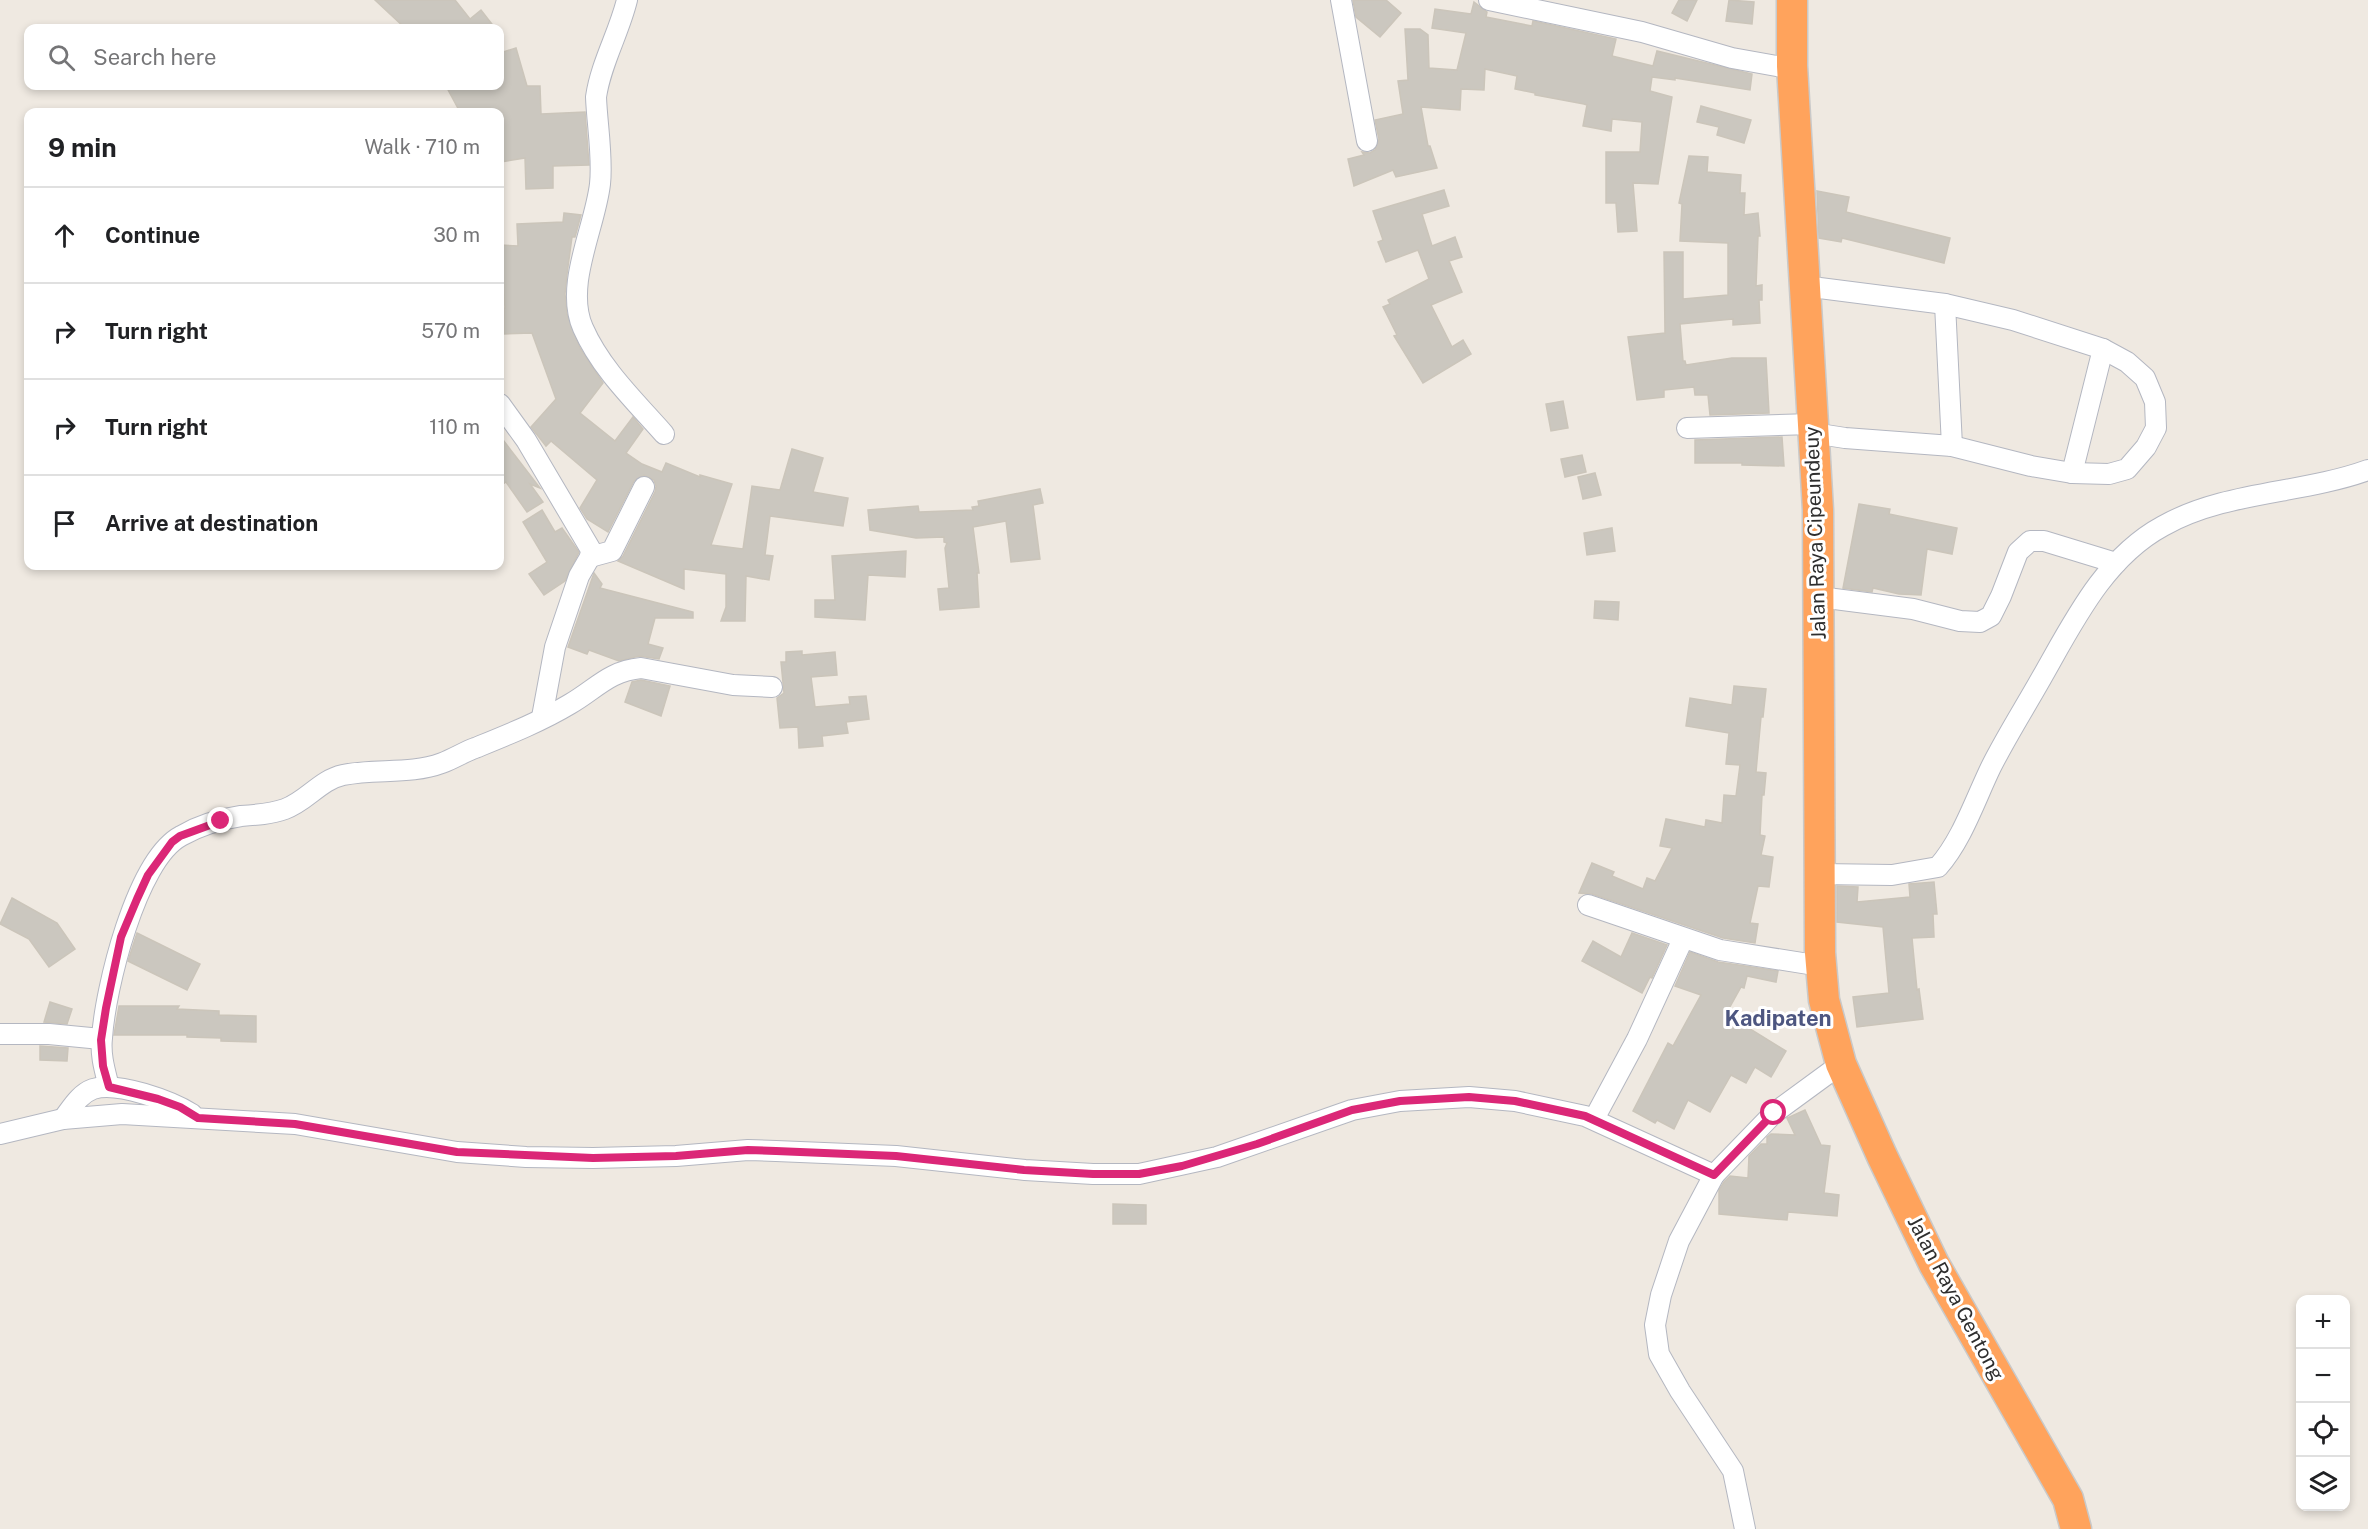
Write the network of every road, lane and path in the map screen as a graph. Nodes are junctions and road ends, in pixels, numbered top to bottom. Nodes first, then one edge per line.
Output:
1 (627, 0) edge
2 (1341, 0) edge
3 (1488, 0) edge
4 (1792, 0) edge
5 (1792, 69) junction
6 (1367, 141) dead end
7 (1804, 286) junction
8 (1945, 304) junction
9 (2103, 349) junction
10 (504, 410) edge
11 (1687, 428) dead end
12 (1813, 428) junction
13 (664, 434) dead end
14 (1952, 446) junction
15 (2368, 470) edge
16 (2072, 473) junction
17 (644, 487) dead end
18 (590, 557) junction
19 (2116, 563) junction
20 (1818, 597) junction
21 (772, 687) dead end
22 (542, 717) junction
23 (1820, 874) junction
24 (1588, 905) dead end
25 (1683, 939) junction
26 (1821, 966) junction
27 (0, 1034) edge
28 (101, 1040) junction
29 (1841, 1064) junction
30 (109, 1087) junction
31 (198, 1118) junction
32 (63, 1119) junction
33 (1594, 1119) junction
34 (0, 1134) edge
35 (1714, 1175) junction
36 (1745, 1529) edge
37 (2076, 1529) edge

1 - 13 street
2 - 6 street
3 - 5 street
4 - 5 highway, Jalan Raya Cipeundeuy
5 - 7 highway, Jalan Raya Cipeundeuy
7 - 8 street
7 - 12 highway, Jalan Raya Cipeundeuy
8 - 9 street
8 - 14 street
9 - 16 street
9 - 16 street
10 - 18 street
11 - 12 street
12 - 14 street
12 - 20 highway, Jalan Raya Cipeundeuy
14 - 16 street
15 - 19 street
17 - 18 street
18 - 22 street
19 - 20 street
19 - 23 street
20 - 23 highway, Jalan Raya Cipeundeuy
21 - 22 street
22 - 28 street
23 - 26 highway, Jalan Raya Cipeundeuy
24 - 25 street
25 - 26 street
25 - 33 street
26 - 29 highway, Jalan Raya Cipeundeuy
27 - 28 street
28 - 30 street
29 - 35 street
29 - 37 highway, Jalan Raya Gentong
30 - 31 street
30 - 32 street
31 - 32 street
31 - 33 street
32 - 34 street
33 - 35 street
35 - 36 street

